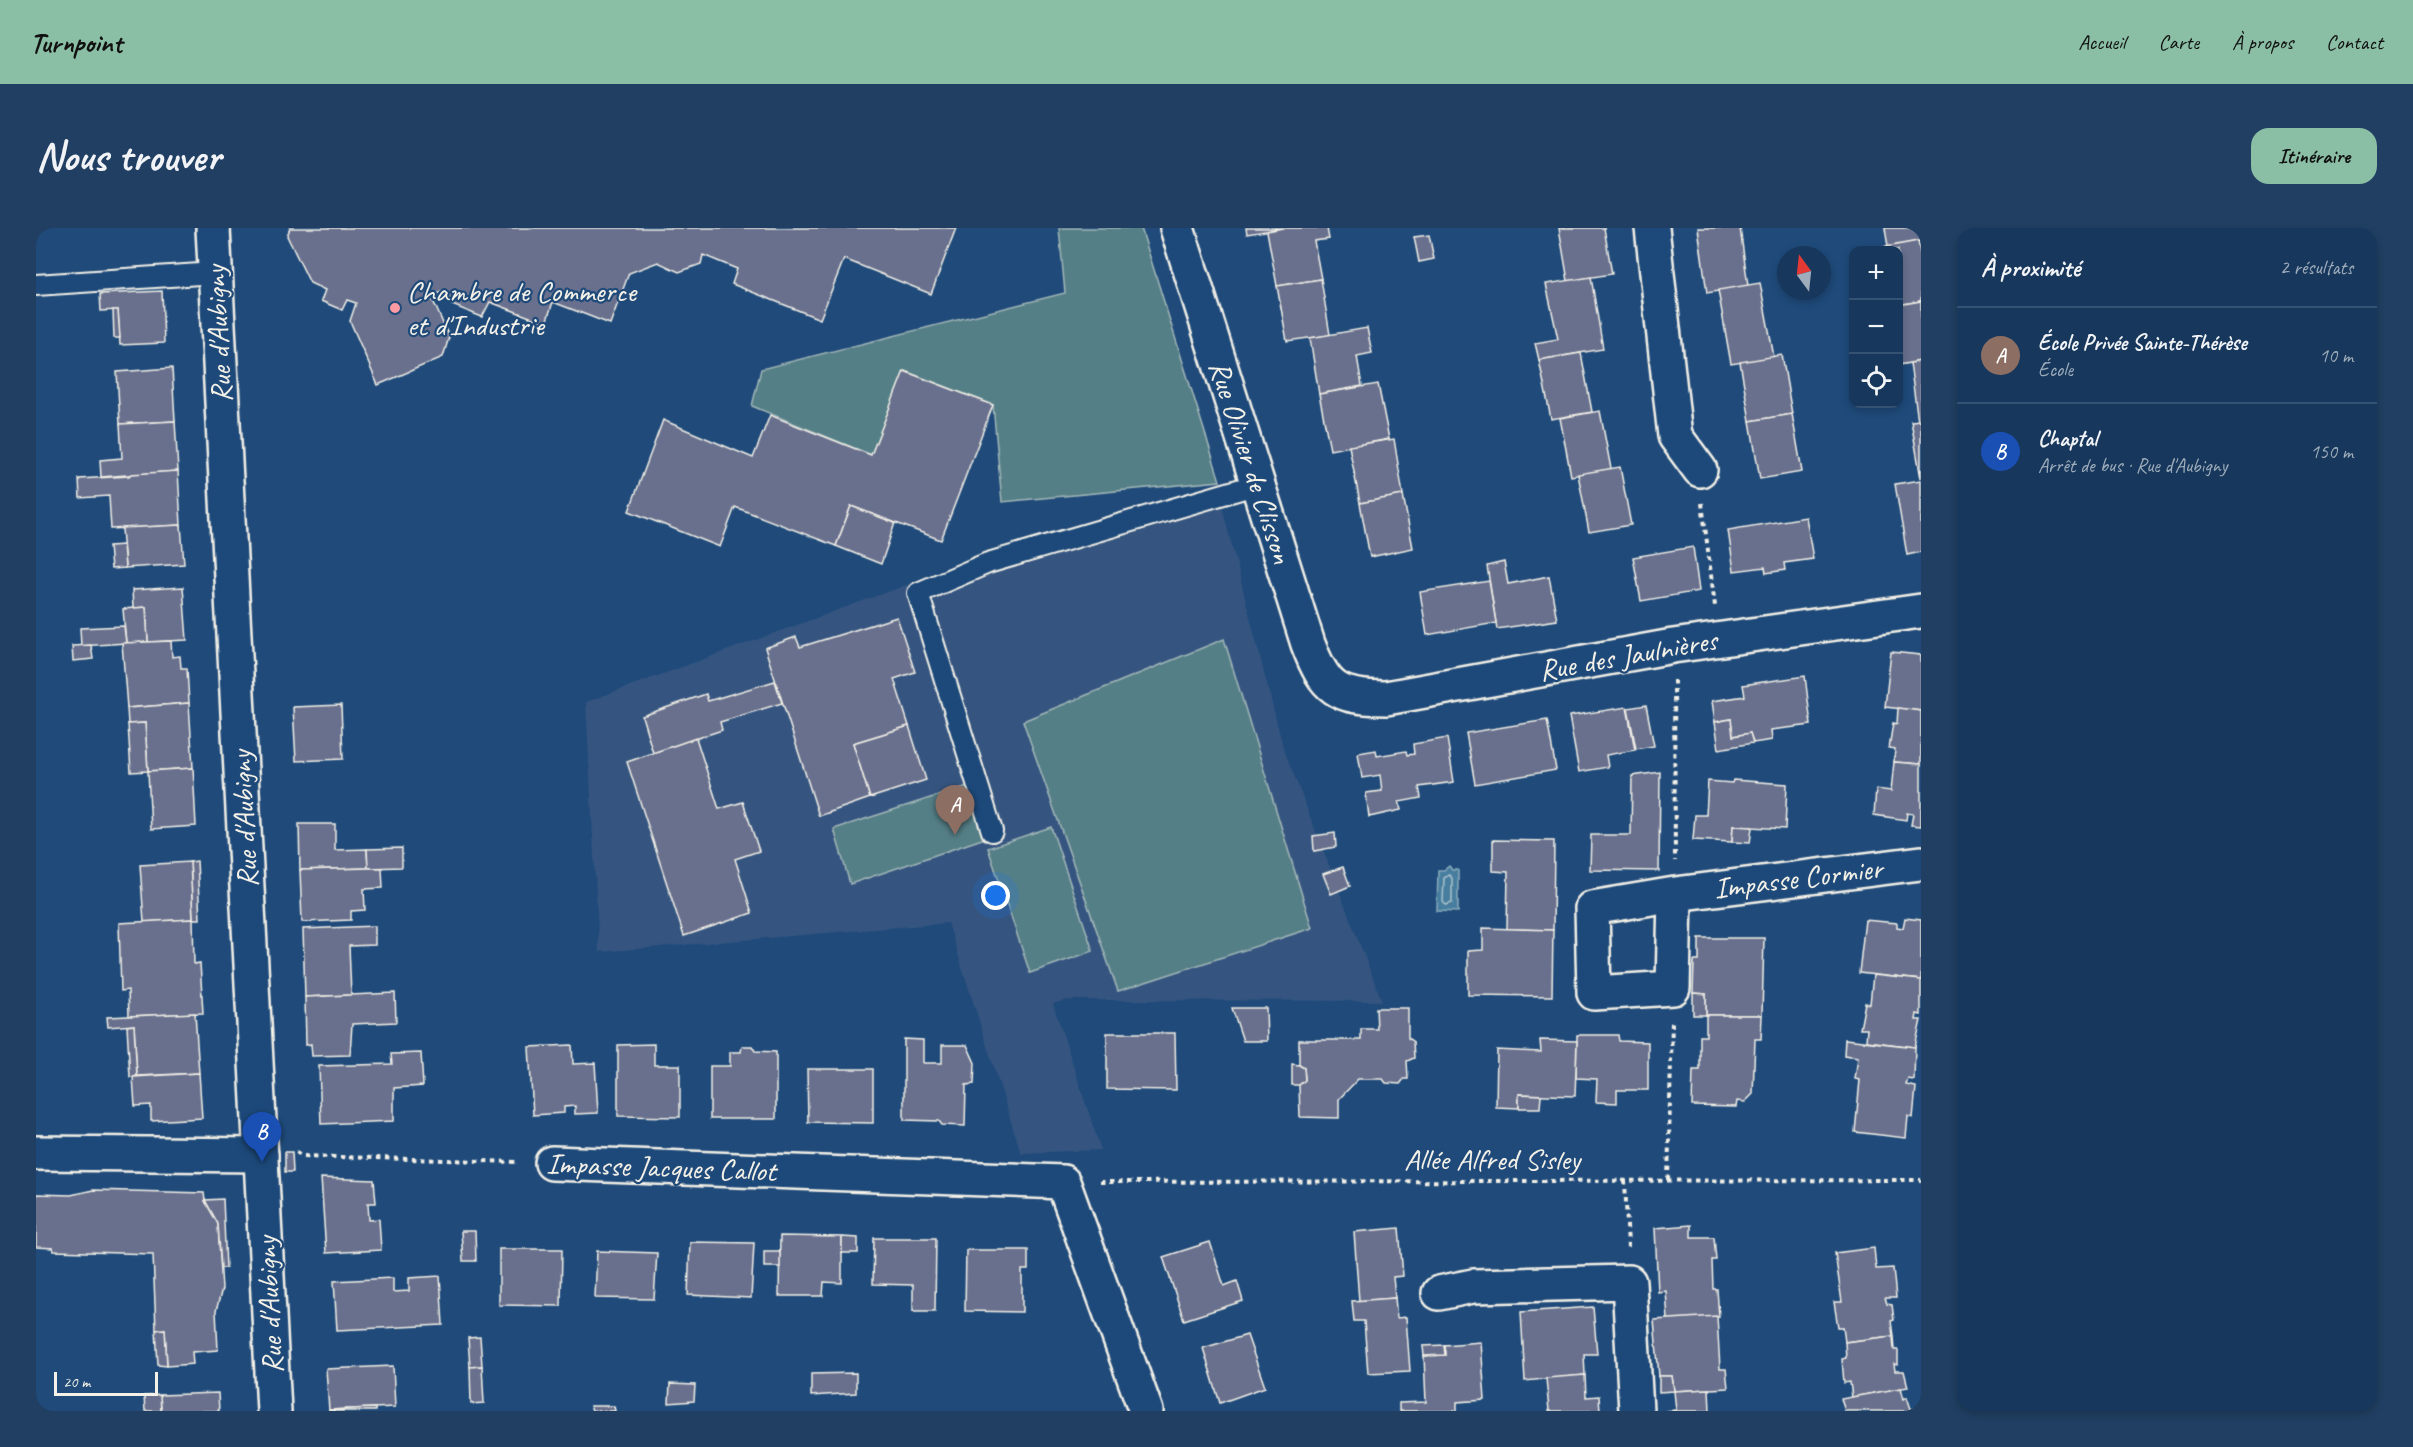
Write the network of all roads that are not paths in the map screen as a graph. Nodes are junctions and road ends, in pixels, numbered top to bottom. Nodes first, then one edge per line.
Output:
1 (213, 228) edge
2 (1177, 228) edge
3 (1652, 228) edge
4 (215, 273) junction
5 (36, 285) edge
6 (1700, 470) road end
7 (1258, 484) junction
8 (1921, 610) edge
9 (1336, 690) joint
10 (992, 831) dead end
11 (1921, 863) edge
12 (1675, 894) junction
13 (36, 1153) edge
14 (261, 1155) junction
15 (552, 1163) road end
16 (1439, 1293) dead end
17 (274, 1411) edge
18 (1146, 1411) edge
19 (1636, 1411) edge

1 - 4 street, Rue d'Aubigny
2 - 7 street, Rue Olivier de Clisson
3 - 6 street
4 - 5 lane
4 - 14 street, Rue d'Aubigny
7 - 9 street, Rue Olivier de Clisson
7 - 10 lane
8 - 9 street, Rue des Jaulnières
11 - 12 street, Impasse Cormier
12 - 12 street, Impasse Cormier
13 - 14 street
14 - 17 street, Rue d'Aubigny
15 - 18 street, Impasse Jacques Callot
16 - 19 street

